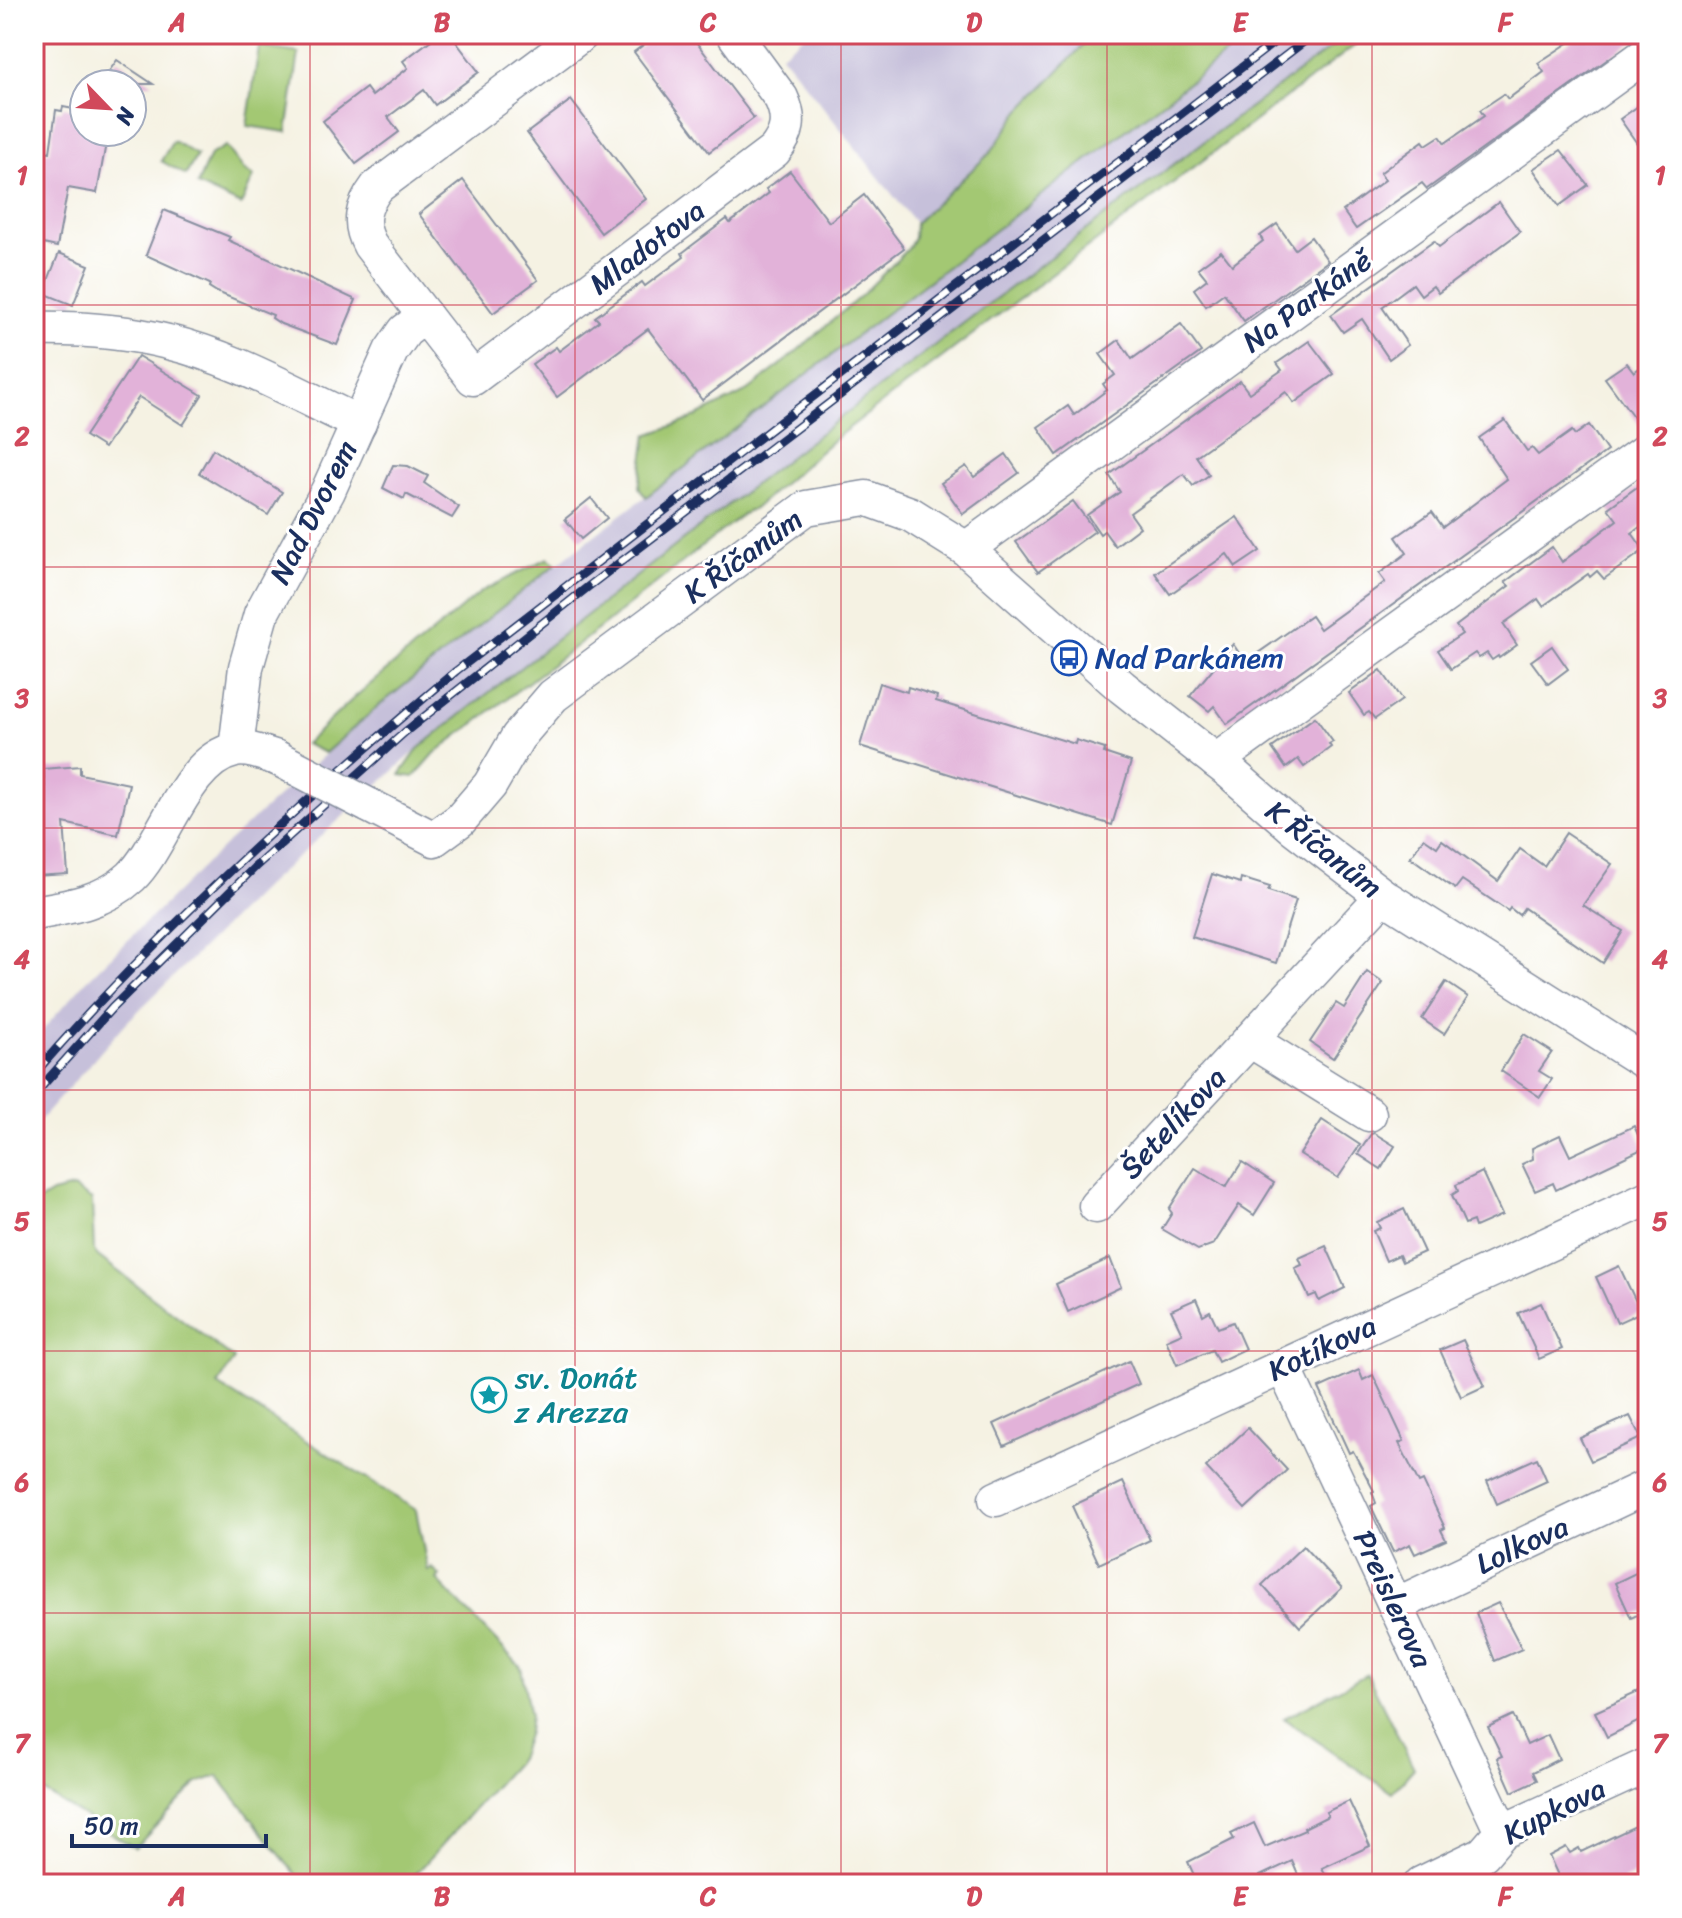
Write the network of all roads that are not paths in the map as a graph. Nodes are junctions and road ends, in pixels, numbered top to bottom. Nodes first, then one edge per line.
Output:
1 (582, 34) edge
2 (734, 34) edge
3 (1648, 53) edge
4 (425, 316) junction
5 (34, 329) edge
6 (359, 423) junction
7 (1648, 449) edge
8 (966, 549) junction
9 (236, 749) junction
10 (1216, 761) junction
11 (1383, 896) junction
12 (34, 913) edge
13 (1250, 1040) junction
14 (1648, 1064) edge
15 (1369, 1114) dead end
16 (1648, 1198) edge
17 (1096, 1206) dead end
18 (1283, 1366) junction
19 (1648, 1486) edge
20 (996, 1499) dead end
21 (1396, 1605) junction
22 (1648, 1765) edge
23 (1502, 1832) junction
24 (1421, 1884) edge

1 - 4 street, Mladotova
2 - 4 street, Mladotova
3 - 8 street, Na Parkáně
4 - 6 street
5 - 6 street, Nad Dvorem
6 - 9 street, Nad Dvorem
7 - 10 street
8 - 9 street, K Říčanům, bridge
8 - 10 street, K Říčanům
9 - 12 street
10 - 11 street, K Říčanům
11 - 13 street, Šetelíkova
11 - 14 street, K Říčanům
13 - 15 street, Šetelíkova
13 - 17 street, Šetelíkova
16 - 18 street, Kotíkova
18 - 20 street, Kotíkova
18 - 21 street, Preislerova
19 - 21 street, Lolkova
21 - 23 street, Preislerova
22 - 23 street, Kupkova
23 - 24 street, Kupkova

